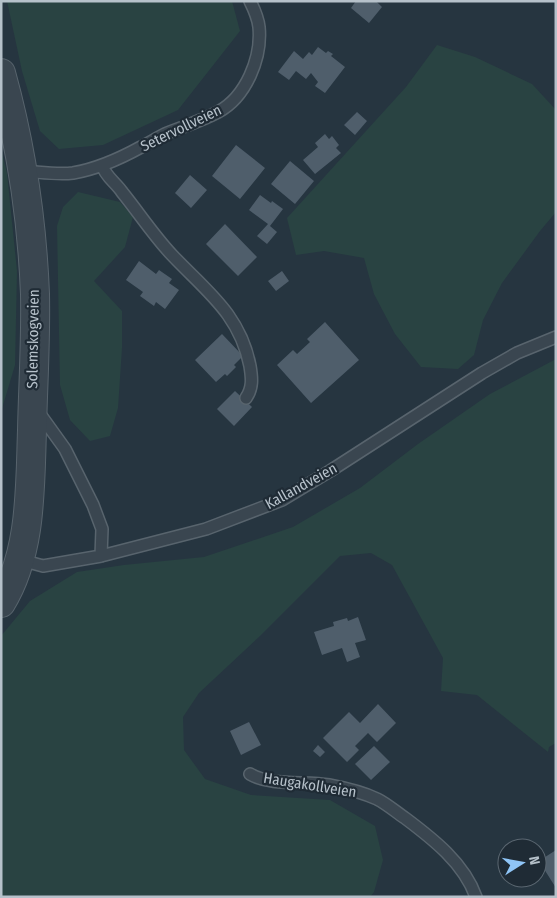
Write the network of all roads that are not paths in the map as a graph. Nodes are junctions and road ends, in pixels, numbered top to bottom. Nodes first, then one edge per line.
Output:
1 (250, 1) edge
2 (1, 73) edge
3 (102, 165) junction
4 (24, 171) junction
5 (556, 337) edge
6 (246, 398) dead end
7 (32, 404) junction
8 (101, 556) junction
9 (21, 560) junction
10 (1, 603) edge
11 (250, 774) dead end
12 (476, 897) edge

1 - 3 lane, Setervollveien
2 - 4 street, Solemskogveien
3 - 4 lane, Setervollveien
3 - 6 lane
4 - 7 street, Solemskogveien
5 - 8 lane, Kallandveien
7 - 8 lane
7 - 9 street, Solemskogveien
8 - 9 lane, Kallandveien
9 - 10 street, Solemskogveien
11 - 12 lane, Haugakollveien

